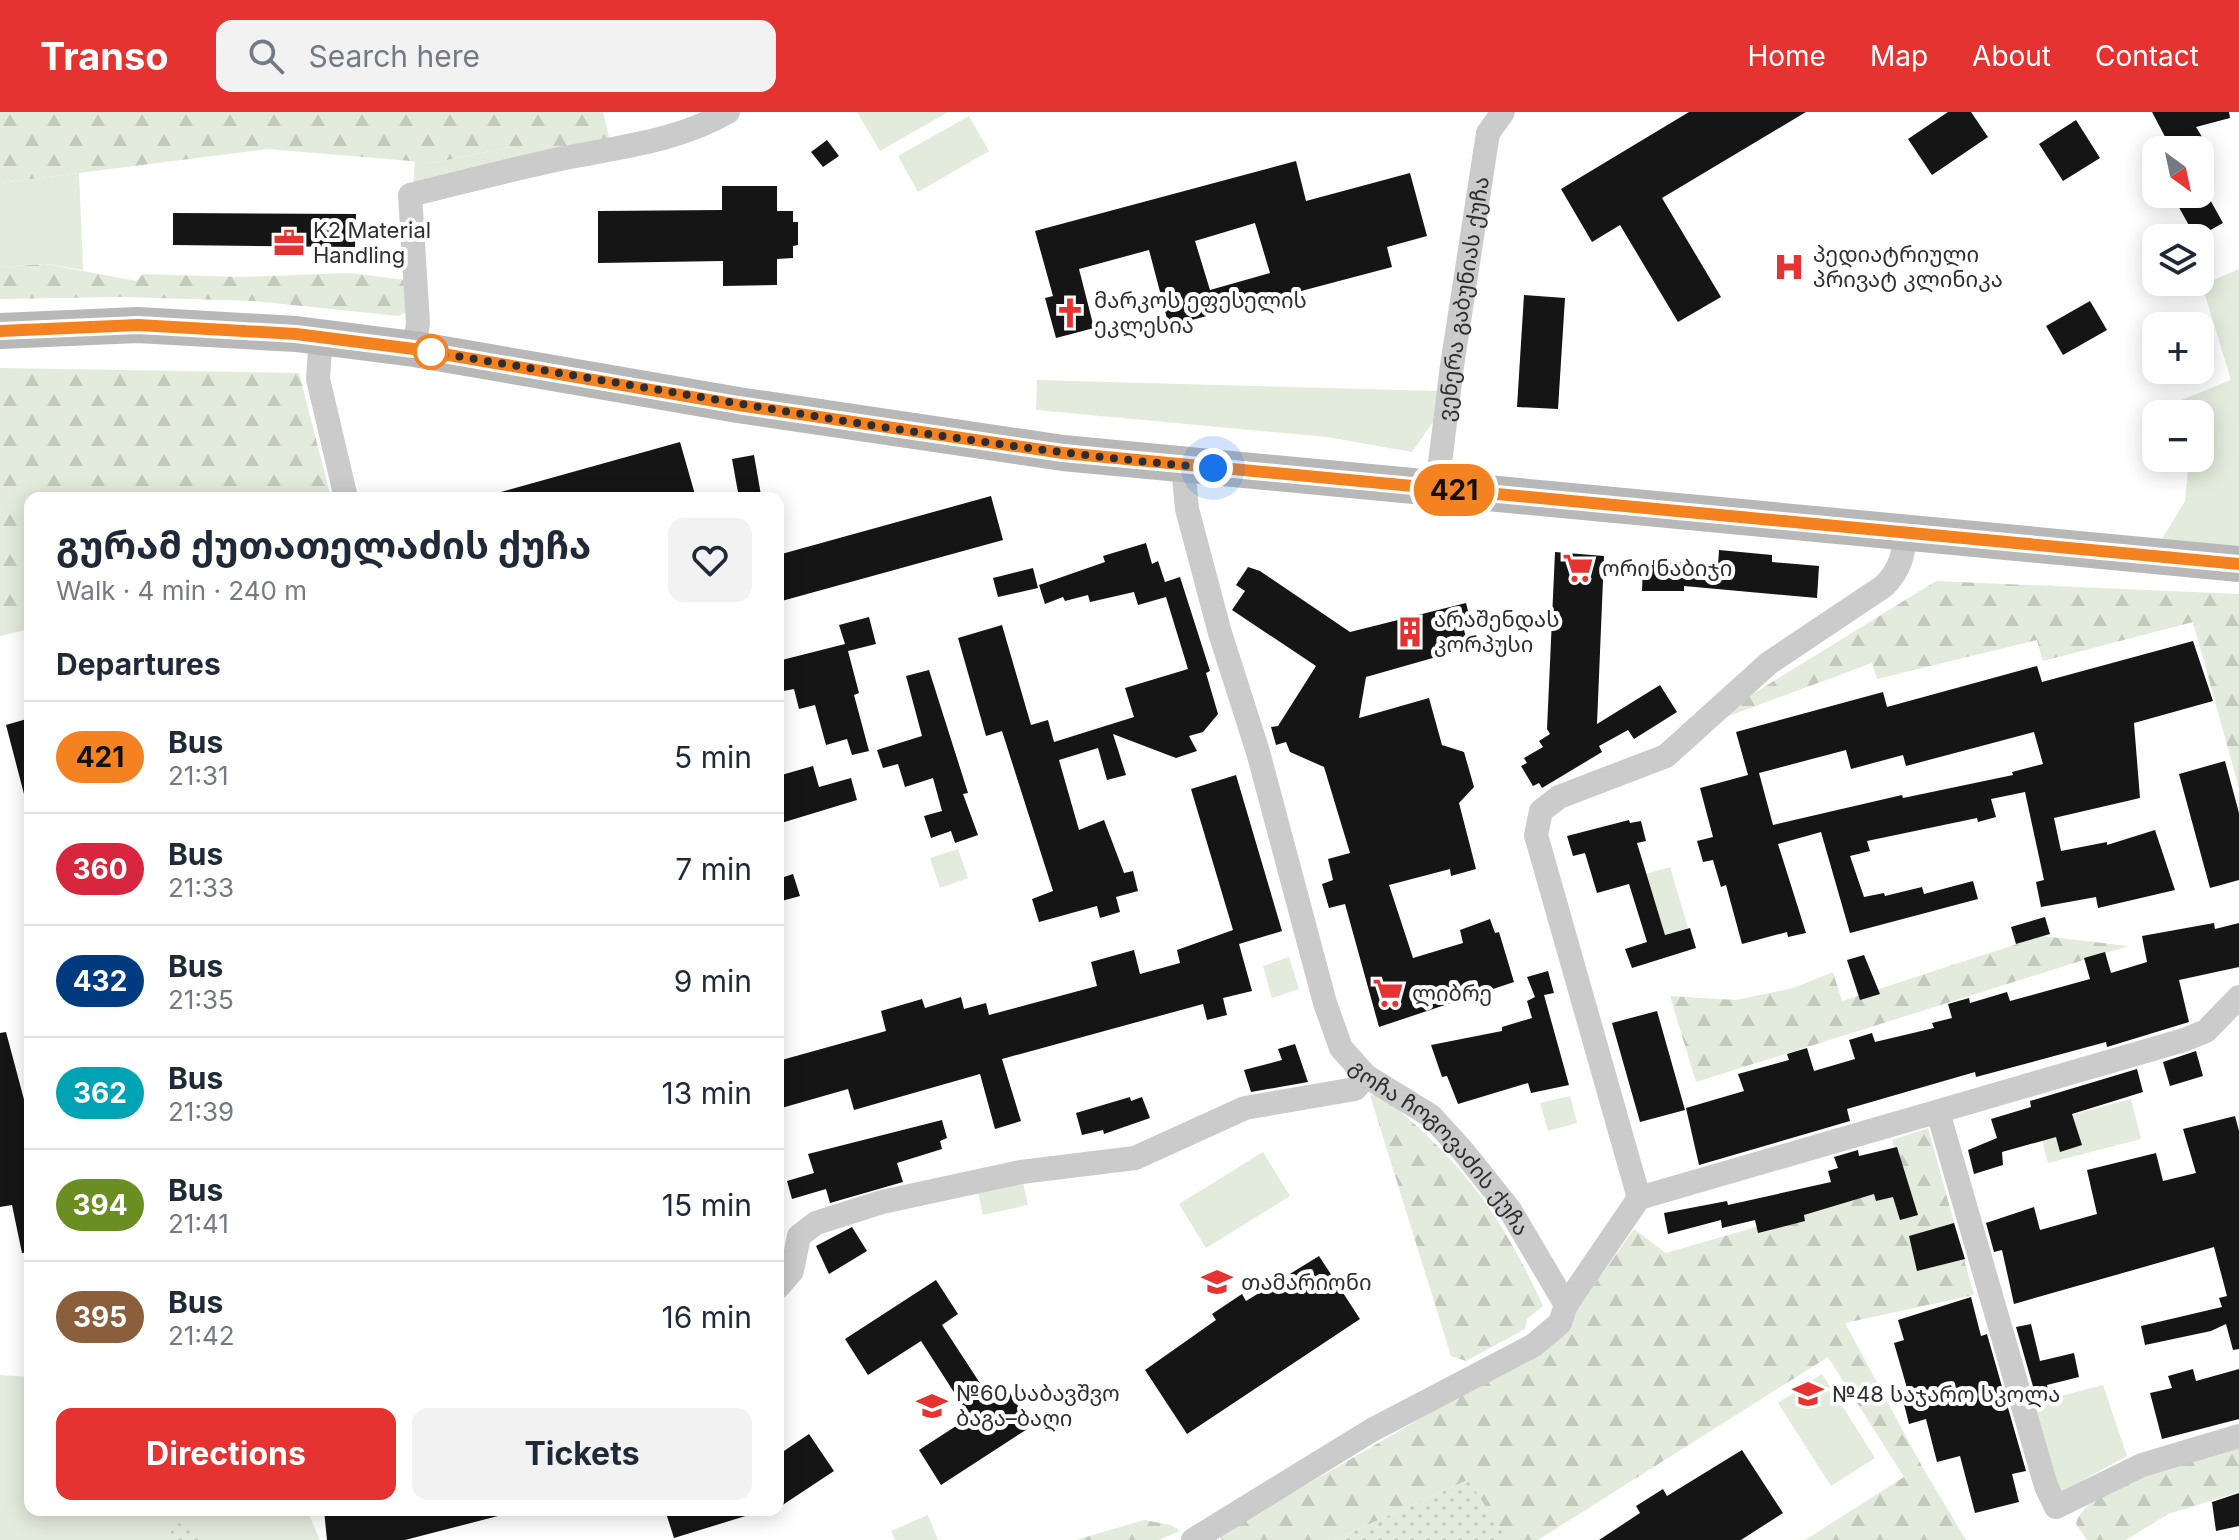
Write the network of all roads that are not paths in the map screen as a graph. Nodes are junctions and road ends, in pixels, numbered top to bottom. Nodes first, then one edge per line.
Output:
1 (728, 112) edge
2 (1503, 112) edge
3 (0, 331) edge
4 (321, 336) junction
5 (414, 349) junction
6 (1183, 466) junction
7 (1444, 489) junction
8 (345, 492) edge
9 (1906, 532) junction
10 (2239, 564) edge
11 (2239, 997) edge
12 (1366, 1076) junction
13 (1938, 1112) junction
14 (1639, 1198) junction
15 (784, 1280) edge
16 (1566, 1305) junction
17 (2239, 1436) edge
18 (1193, 1540) edge

1 - 5 street
2 - 7 street, ვენერა გაბუნიას ქუჩა
3 - 4 main road
4 - 5 main road
4 - 8 street
5 - 6 main road
6 - 7 main road
6 - 12 street, გოჩა ჩოგოვაძის ქუჩა
7 - 9 main road
9 - 10 main road
9 - 14 street
11 - 13 street
12 - 15 street
12 - 16 street, გოჩა ჩოგოვაძის ქუჩა
13 - 14 street
13 - 17 street
14 - 16 street
16 - 18 street

